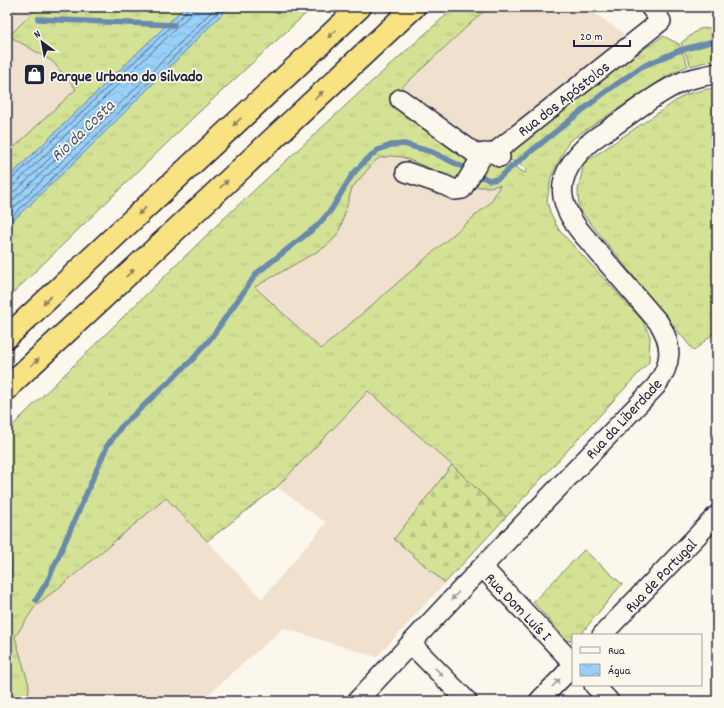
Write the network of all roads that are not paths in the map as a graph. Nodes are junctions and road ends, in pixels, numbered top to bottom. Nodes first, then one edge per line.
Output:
1 (360, 7) edge
2 (414, 7) edge
3 (650, 7) edge
4 (717, 73) edge
5 (400, 99) dead end
6 (489, 157) junction
7 (406, 172) dead end
8 (7, 337) edge
9 (7, 389) edge
10 (717, 515) edge
11 (482, 567) junction
12 (603, 634) edge
13 (411, 644) junction
14 (572, 663) edge
15 (572, 665) edge
16 (595, 686) edge
17 (358, 701) edge
18 (467, 701) edge
19 (539, 701) edge
20 (609, 701) edge

1 -> 8 highway
9 -> 2 highway
3 - 6 street, Rua dos Apóstolos
4 - 11 street, Rua da Liberdade
5 - 6 street
6 - 7 street
10 - 12 street, Rua de Portugal
11 -> 13 street, Rua da Liberdade
11 - 14 street, Rua Dom Luís I
13 - 17 street, Rua da Liberdade
13 -> 18 street
19 -> 15 street
16 - 20 street

